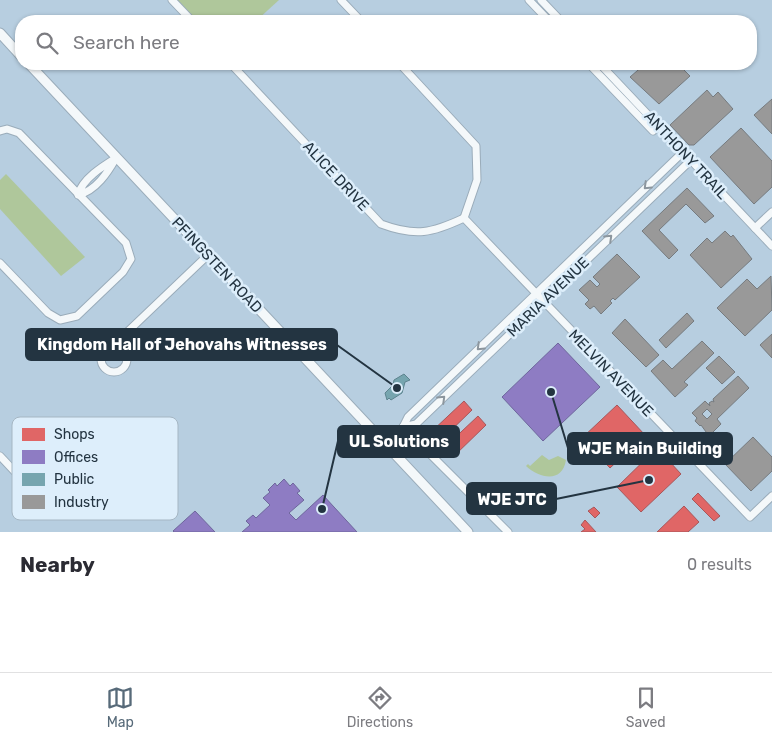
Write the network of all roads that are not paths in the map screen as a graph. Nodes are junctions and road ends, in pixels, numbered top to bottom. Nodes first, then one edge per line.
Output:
1 (172, 0) edge
2 (341, 0) edge
3 (529, 0) edge
4 (541, 0) edge
5 (186, 15) edge
6 (355, 15) edge
7 (543, 15) edge
8 (555, 15) edge
9 (0, 33) edge
10 (15, 49) edge
11 (34, 70) edge
12 (237, 70) edge
13 (406, 70) edge
14 (595, 70) edge
15 (606, 70) edge
16 (0, 131) edge
17 (652, 131) dead end
18 (682, 152) junction
19 (116, 158) junction
20 (690, 161) junction
21 (78, 194) junction
22 (772, 212) edge
23 (464, 218) junction
24 (755, 228) junction
25 (772, 246) edge
26 (208, 255) junction
27 (0, 263) edge
28 (535, 293) junction
29 (542, 301) junction
30 (119, 347) dead end
31 (403, 427) junction
32 (385, 444) junction
33 (0, 456) edge
34 (12, 469) edge
35 (772, 496) edge
36 (468, 532) edge
37 (508, 532) edge

1 - 5 street
2 - 6 street
3 - 7 street
4 - 8 street
9 - 10 main road
11 - 19 main road, PFINGSTEN ROAD
12 - 23 street, ALICE DRIVE
13 - 23 street
14 - 17 street, ANTHONY TRAIL
15 - 18 street, ANTHONY TRAIL
16 - 21 street
18 - 20 street, ANTHONY TRAIL
18 -> 28 street, MARIA AVENUE
19 - 21 street
19 - 26 main road, PFINGSTEN ROAD
20 - 24 street, ANTHONY TRAIL
29 -> 20 street, MARIA AVENUE
21 - 27 street
22 - 24 street
23 - 28 street, MELVIN AVENUE
24 - 25 street, ANTHONY TRAIL
26 - 30 street
26 - 32 main road, PFINGSTEN ROAD
28 - 29 street, MELVIN AVENUE
28 -> 31 street, MARIA AVENUE
31 -> 29 street, MARIA AVENUE
29 - 35 street, MELVIN AVENUE
31 - 32 street, MARIA AVENUE
31 - 37 street
32 - 36 main road, PFINGSTEN ROAD
33 - 34 street

